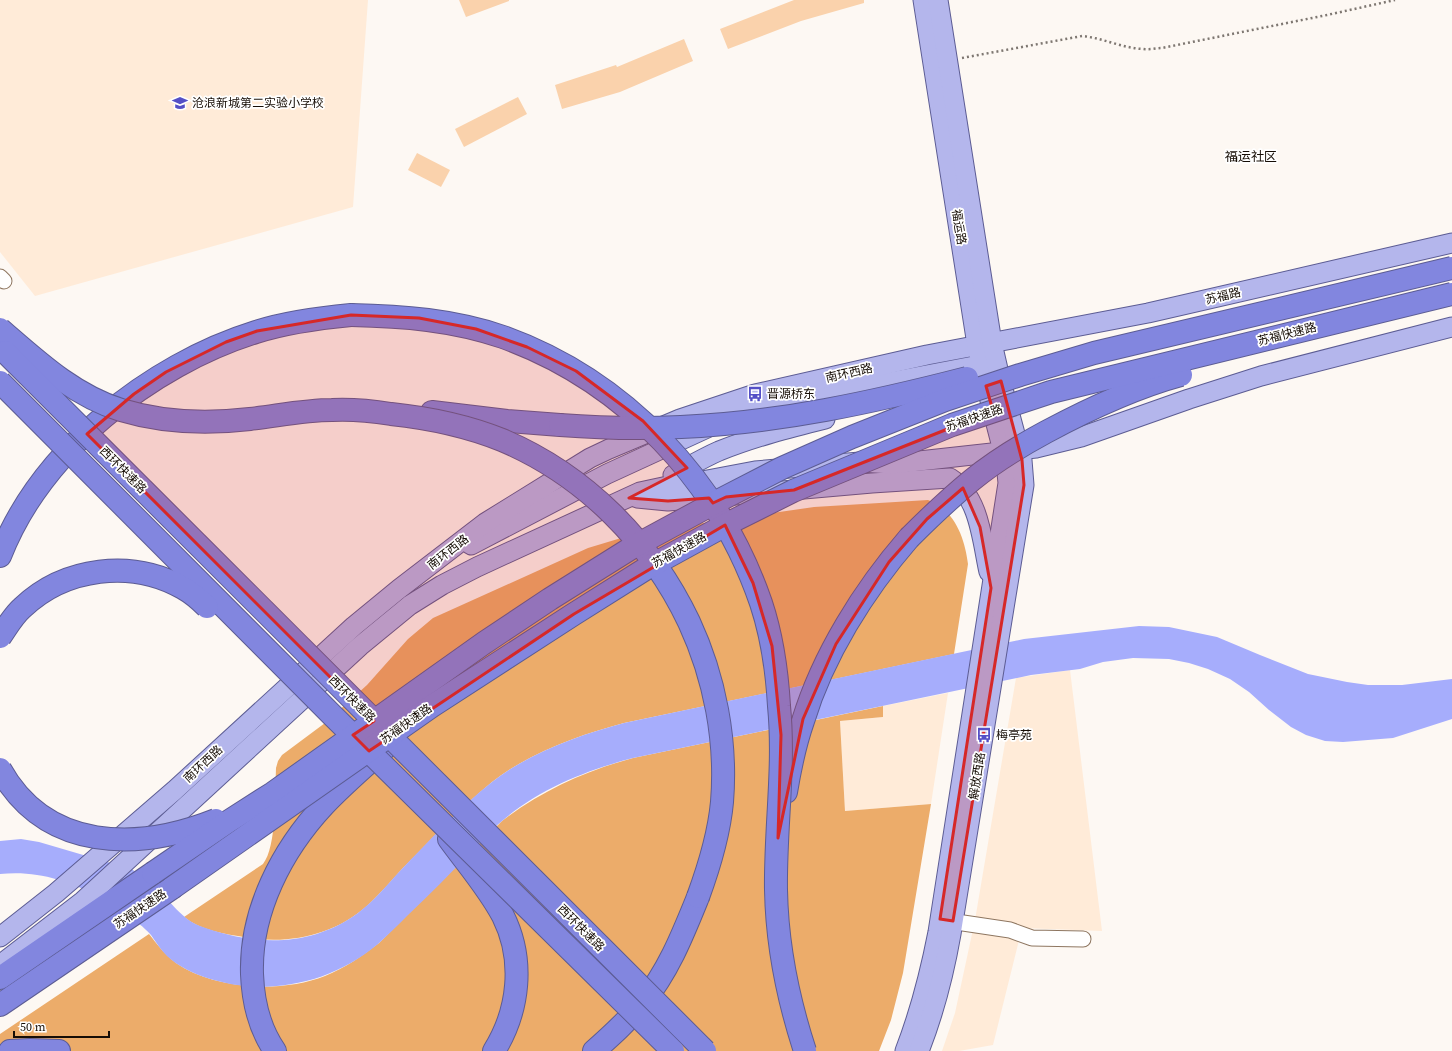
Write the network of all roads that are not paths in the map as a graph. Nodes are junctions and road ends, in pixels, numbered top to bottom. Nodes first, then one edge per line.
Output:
1 (923, 0) edge
2 (938, 0) edge
3 (935, 29) junction
4 (1452, 242) edge
5 (1452, 268) edge
6 (1452, 294) edge
7 (1452, 307) edge
8 (1209, 326) junction
9 (1452, 327) edge
10 (0, 329) edge
11 (985, 344) junction
12 (0, 346) edge
13 (991, 371) junction
14 (0, 382) edge
15 (332, 410) junction
16 (1012, 452) junction
17 (635, 495) junction
18 (0, 556) edge
19 (431, 566) junction
20 (992, 588) junction
21 (0, 637) edge
22 (992, 638) junction
23 (432, 706) junction
24 (332, 715) junction
25 (0, 769) edge
26 (274, 793) junction
27 (424, 805) junction
28 (778, 838) junction
29 (947, 920) junction
30 (0, 936) edge
31 (1083, 939) dead end
32 (0, 965) edge
33 (0, 978) edge
34 (0, 1005) edge
35 (10, 1051) edge
36 (59, 1051) edge
37 (275, 1051) edge
38 (494, 1051) edge
39 (594, 1051) edge
40 (673, 1051) edge
41 (704, 1051) edge
42 (805, 1051) edge
43 (905, 1051) edge
44 (919, 1051) edge

1 - 3 main road, 福运路
2 - 3 main road, 福运路
3 - 11 main road, 福运路
4 - 11 main road, 苏福路
5 - 8 highway, 苏福快速路, bridge
6 - 23 highway, 苏福快速路, bridge
7 - 28 highway, bridge
8 - 15 highway, bridge
8 - 26 highway, 苏福快速路, bridge
9 - 16 main road
10 - 15 highway, bridge
11 - 13 main road, 福运路
11 - 19 main road, 南环西路
12 - 41 highway, 西环快速路, bridge
13 - 16 main road, 福运路
13 - 17 main road
13 - 19 main road
14 - 24 highway, 西环快速路, bridge
15 - 39 highway, bridge
16 - 17 main road, 南环西路
16 - 20 main road, 解放西路
16 - 22 main road, 解放西路
17 - 20 main road
17 - 32 main road, 南环西路
18 - 28 highway, bridge
19 - 30 main road, 南环西路
20 - 22 main road, 解放西路
21 - 24 highway, bridge
22 - 29 main road, 解放西路
23 - 34 highway, 苏福快速路, bridge
23 - 37 highway, bridge
24 - 27 highway, 西环快速路, bridge
25 - 26 highway, bridge
26 - 33 highway, 苏福快速路, bridge
27 - 38 highway, bridge
27 - 40 highway, 西环快速路, bridge
28 - 42 highway, bridge
29 - 31 street
29 - 43 main road, 解放西路
29 - 44 main road, 解放西路
35 - 36 highway

